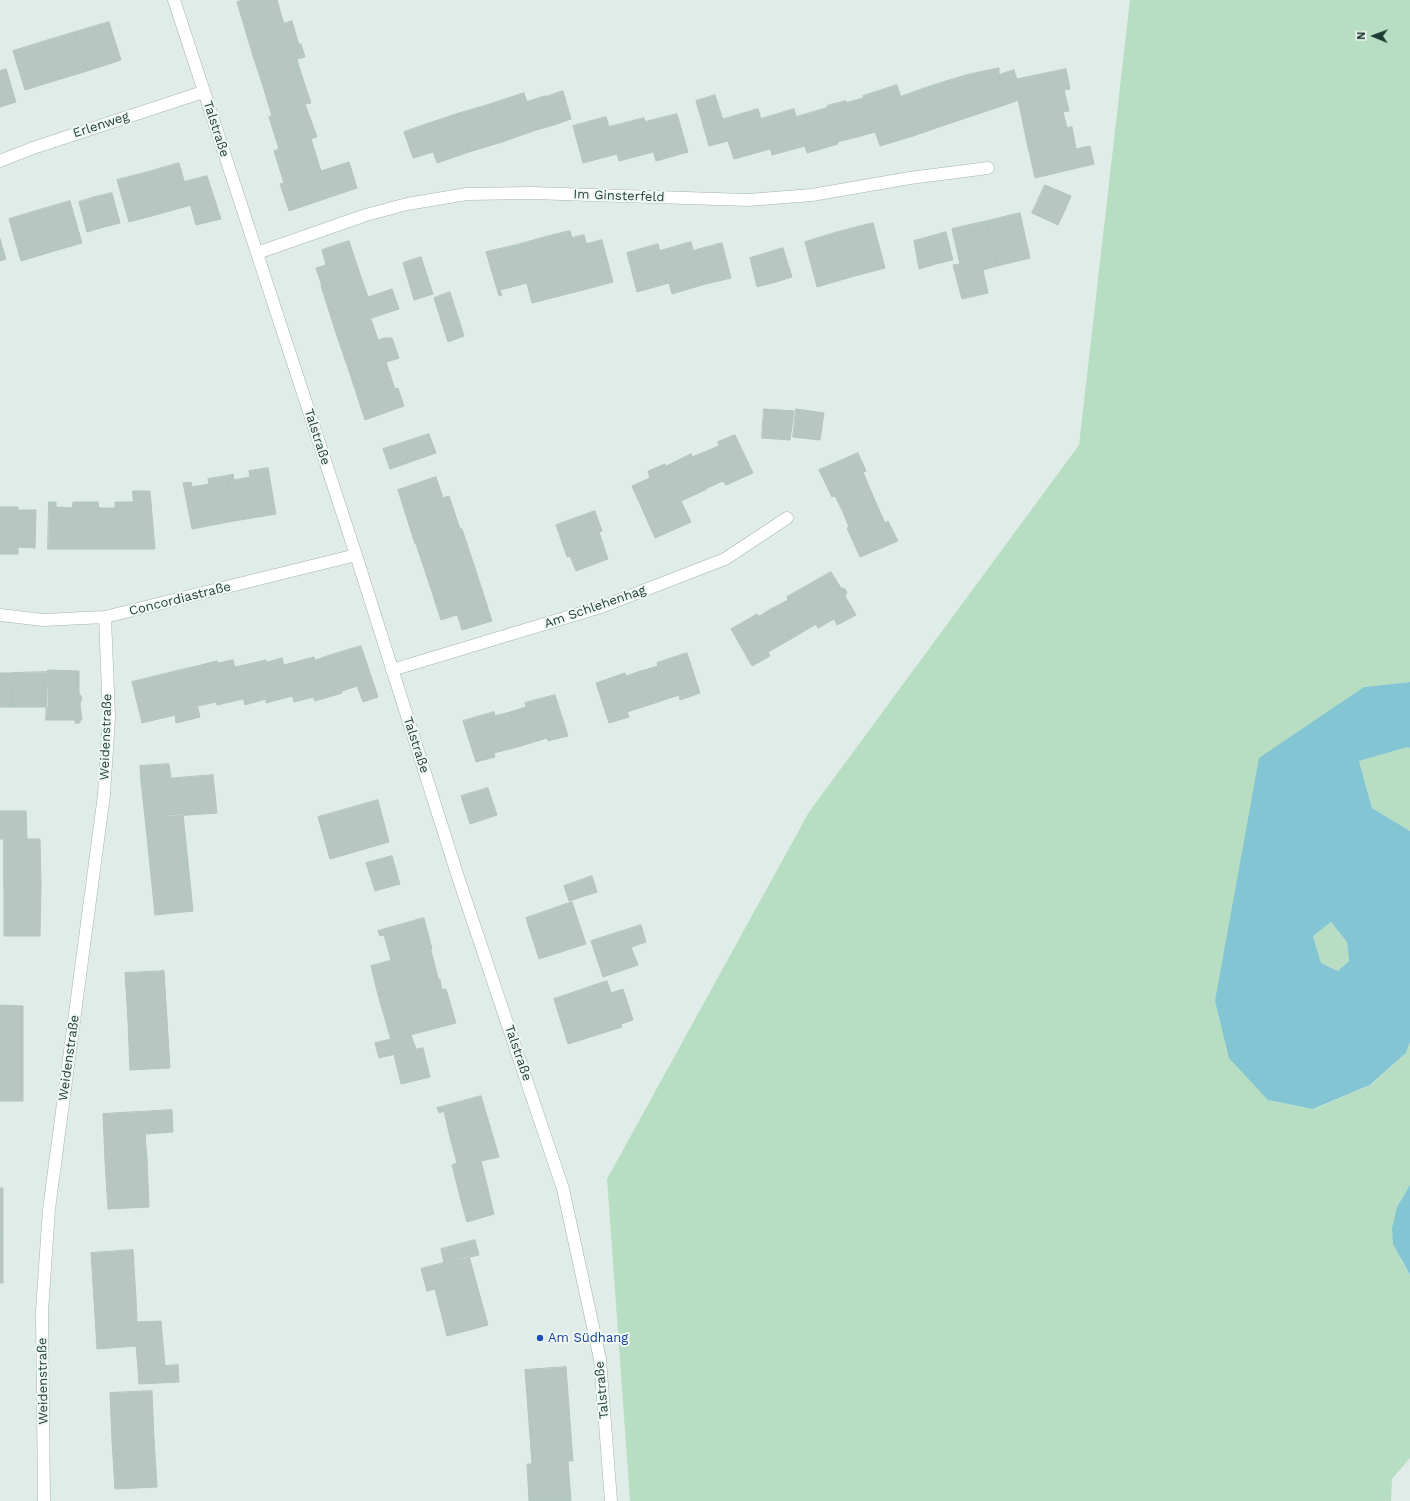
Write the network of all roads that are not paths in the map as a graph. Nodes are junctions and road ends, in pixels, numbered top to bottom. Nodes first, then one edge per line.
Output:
1 (174, 0) edge
2 (203, 92) junction
3 (0, 160) edge
4 (988, 168) dead end
5 (257, 253) junction
6 (787, 518) dead end
7 (356, 555) junction
8 (0, 615) edge
9 (105, 617) junction
10 (392, 670) junction
11 (44, 1501) edge
12 (611, 1501) edge

1 - 2 street, Talstraße
2 - 3 street, Erlenweg
2 - 5 street, Talstraße
4 - 5 street, Im Ginsterfeld
5 - 7 street, Talstraße
6 - 10 street, Am Schlehenhag
7 - 9 street, Concordiastraße
7 - 10 street, Talstraße
8 - 9 street, Concordiastraße
9 - 11 street, Weidenstraße
10 - 12 street, Talstraße

